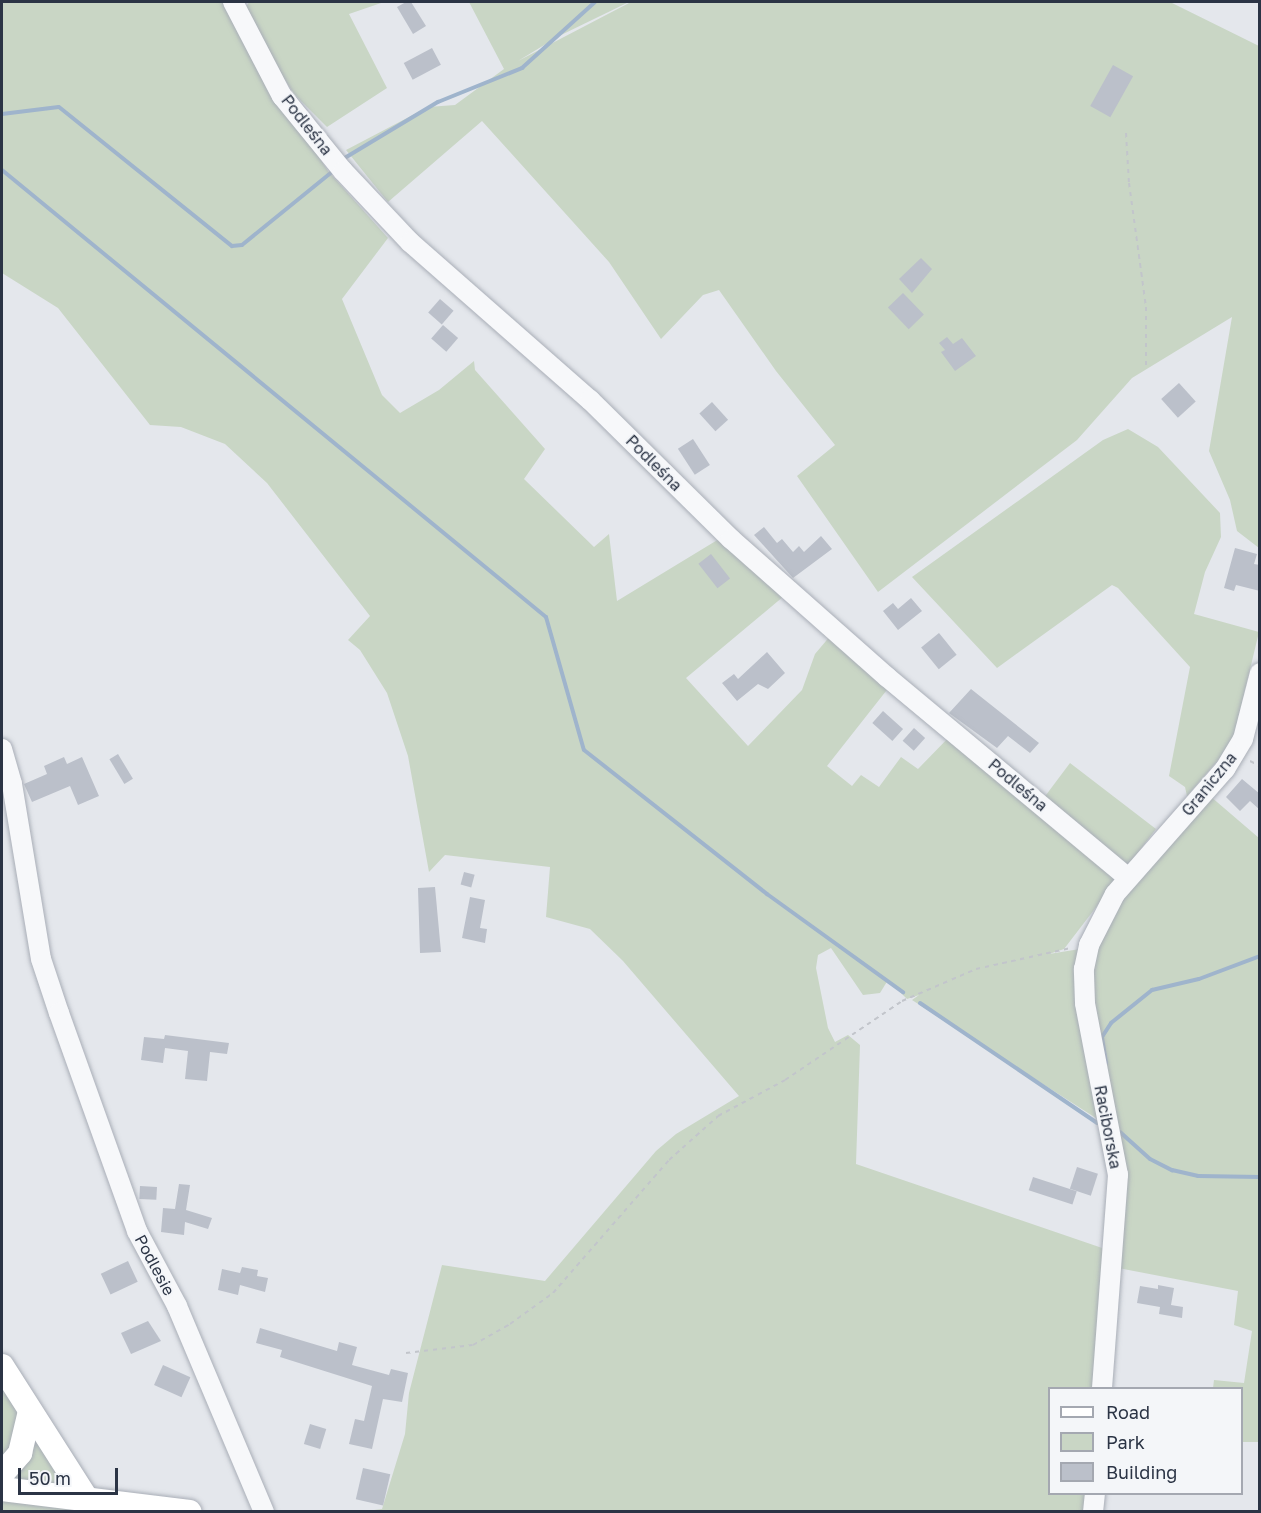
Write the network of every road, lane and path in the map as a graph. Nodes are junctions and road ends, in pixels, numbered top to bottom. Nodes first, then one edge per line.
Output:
1 (233, 2) edge
2 (1126, 133) dead end
3 (1146, 369) dead end
4 (1260, 673) edge
5 (2, 749) edge
6 (1128, 878) junction
7 (1089, 945) junction
8 (406, 1353) dead end
9 (2, 1366) edge
10 (1102, 1387) edge
11 (30, 1411) junction
12 (2, 1474) edge
13 (2, 1489) edge
14 (1095, 1495) edge
15 (86, 1498) junction
16 (190, 1512) edge
17 (264, 1512) edge
18 (1093, 1512) edge

1 - 6 street, Podleśna
2 - 3 path
4 - 6 street, Graniczna
5 - 17 street, Podlesie
6 - 7 street, Raciborska
7 - 8 path
7 - 10 street, Raciborska
9 - 11 main road
11 - 12 main road
11 - 15 main road
13 - 15 main road
14 - 18 street
15 - 16 main road

